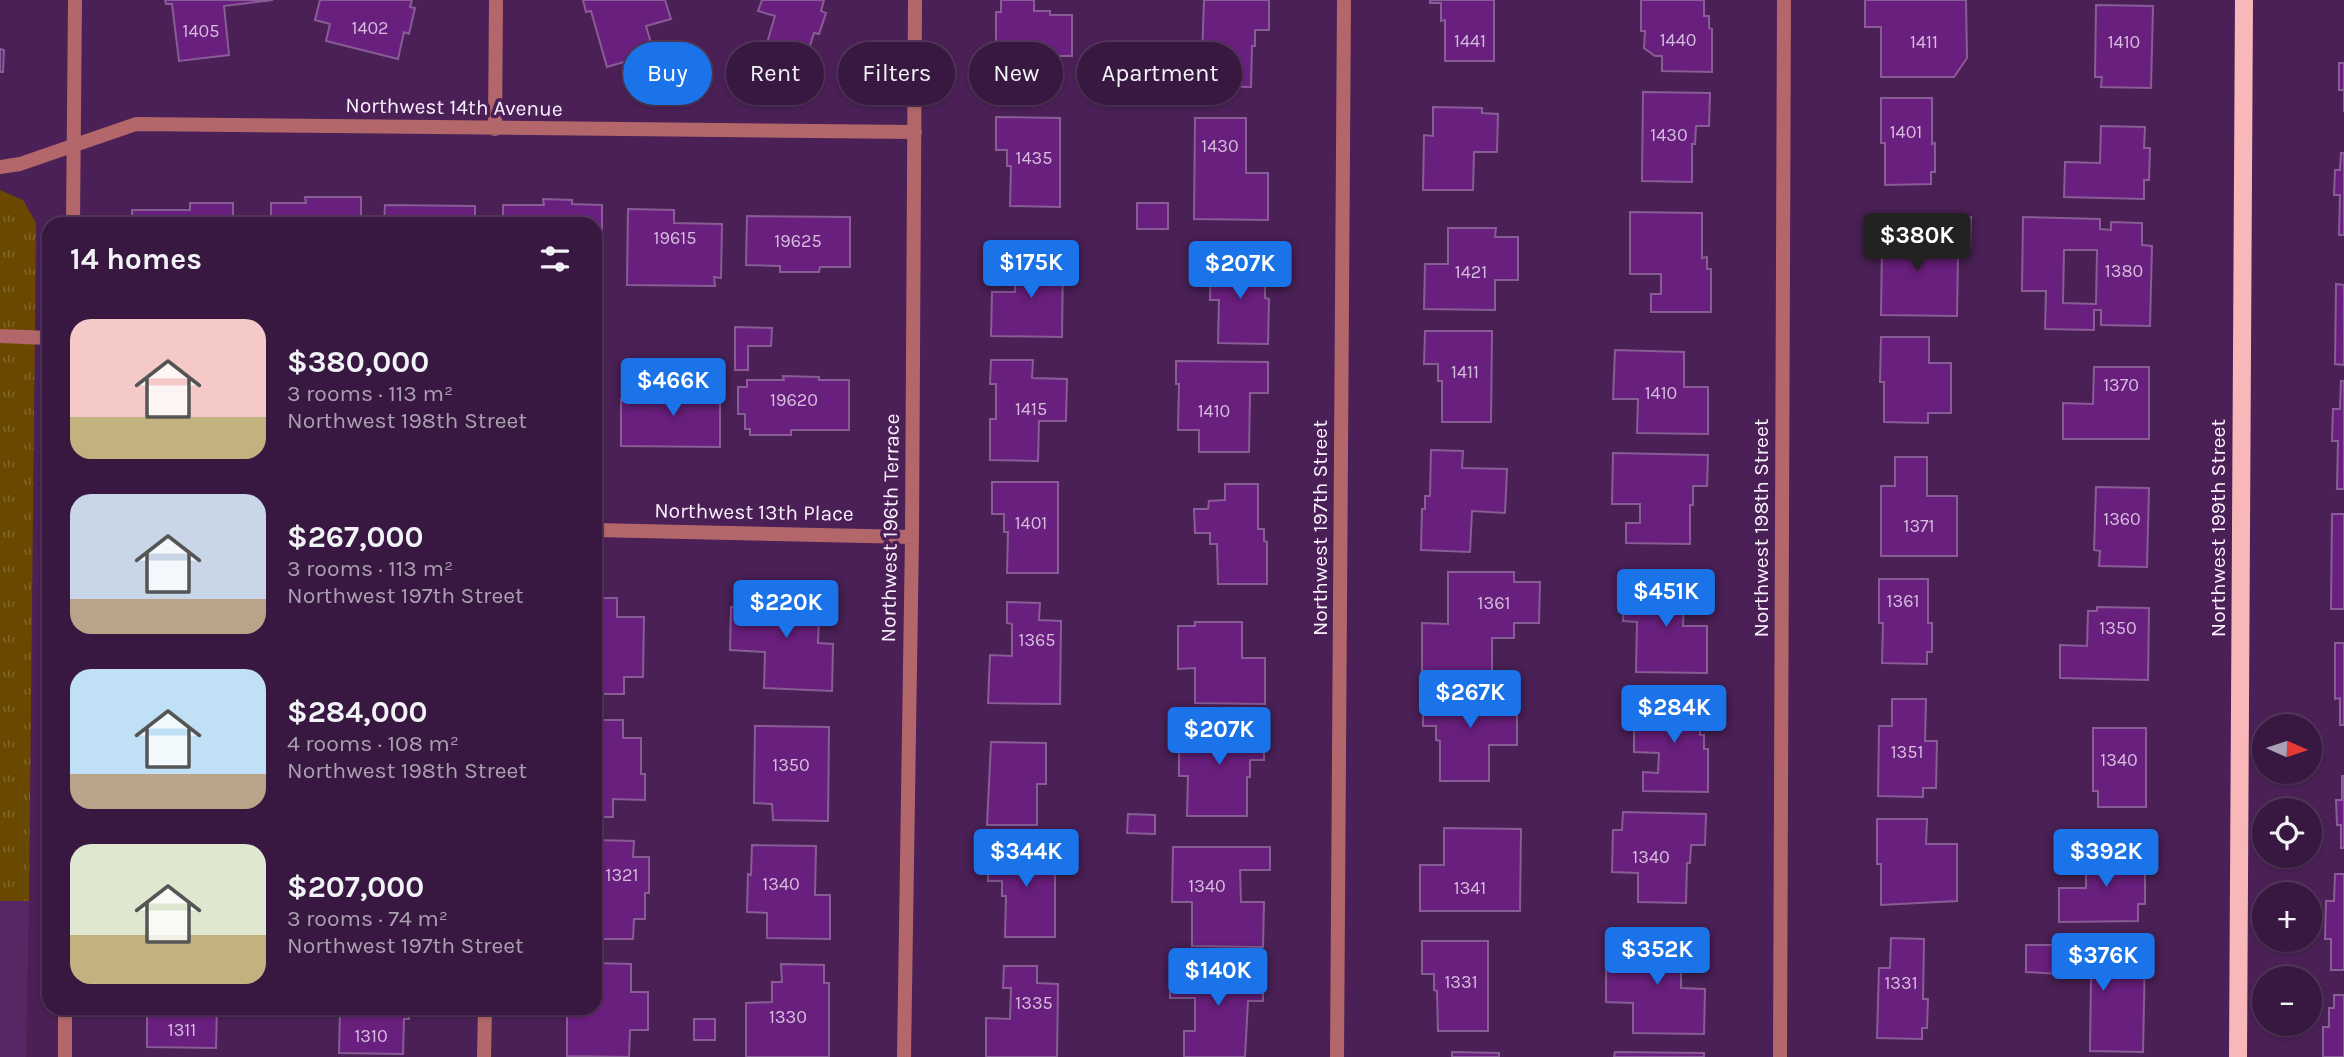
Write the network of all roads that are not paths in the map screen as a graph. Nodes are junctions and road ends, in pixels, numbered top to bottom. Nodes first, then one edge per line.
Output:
1 (75, 0) edge
2 (496, 0) edge
3 (915, 0) edge
4 (1344, 0) edge
5 (1784, 0) edge
6 (2244, 0) edge
7 (495, 129) junction
8 (915, 132) junction
9 (75, 144) junction
10 (0, 167) edge
11 (73, 217) edge
12 (0, 336) edge
13 (42, 338) edge
14 (602, 530) edge
15 (912, 537) junction
16 (65, 1015) edge
17 (485, 1015) edge
18 (65, 1057) edge
19 (484, 1057) edge
20 (904, 1057) edge
21 (1337, 1057) edge
22 (1780, 1057) edge
23 (2238, 1057) edge

1 - 9 street
2 - 7 street
3 - 8 street, Northwest 196th Terrace
4 - 21 street, Northwest 197th Street
5 - 22 street, Northwest 198th Street
6 - 23 main road, Northwest 199th Street
7 - 8 street, Northwest 14th Avenue
7 - 9 street, Northwest 14th Avenue
8 - 15 street, Northwest 196th Terrace
9 - 10 street, Northwest 14th Avenue
9 - 11 street
12 - 13 street
14 - 15 street, Northwest 13th Place
15 - 20 street, Northwest 196th Terrace
16 - 18 street
17 - 19 street

